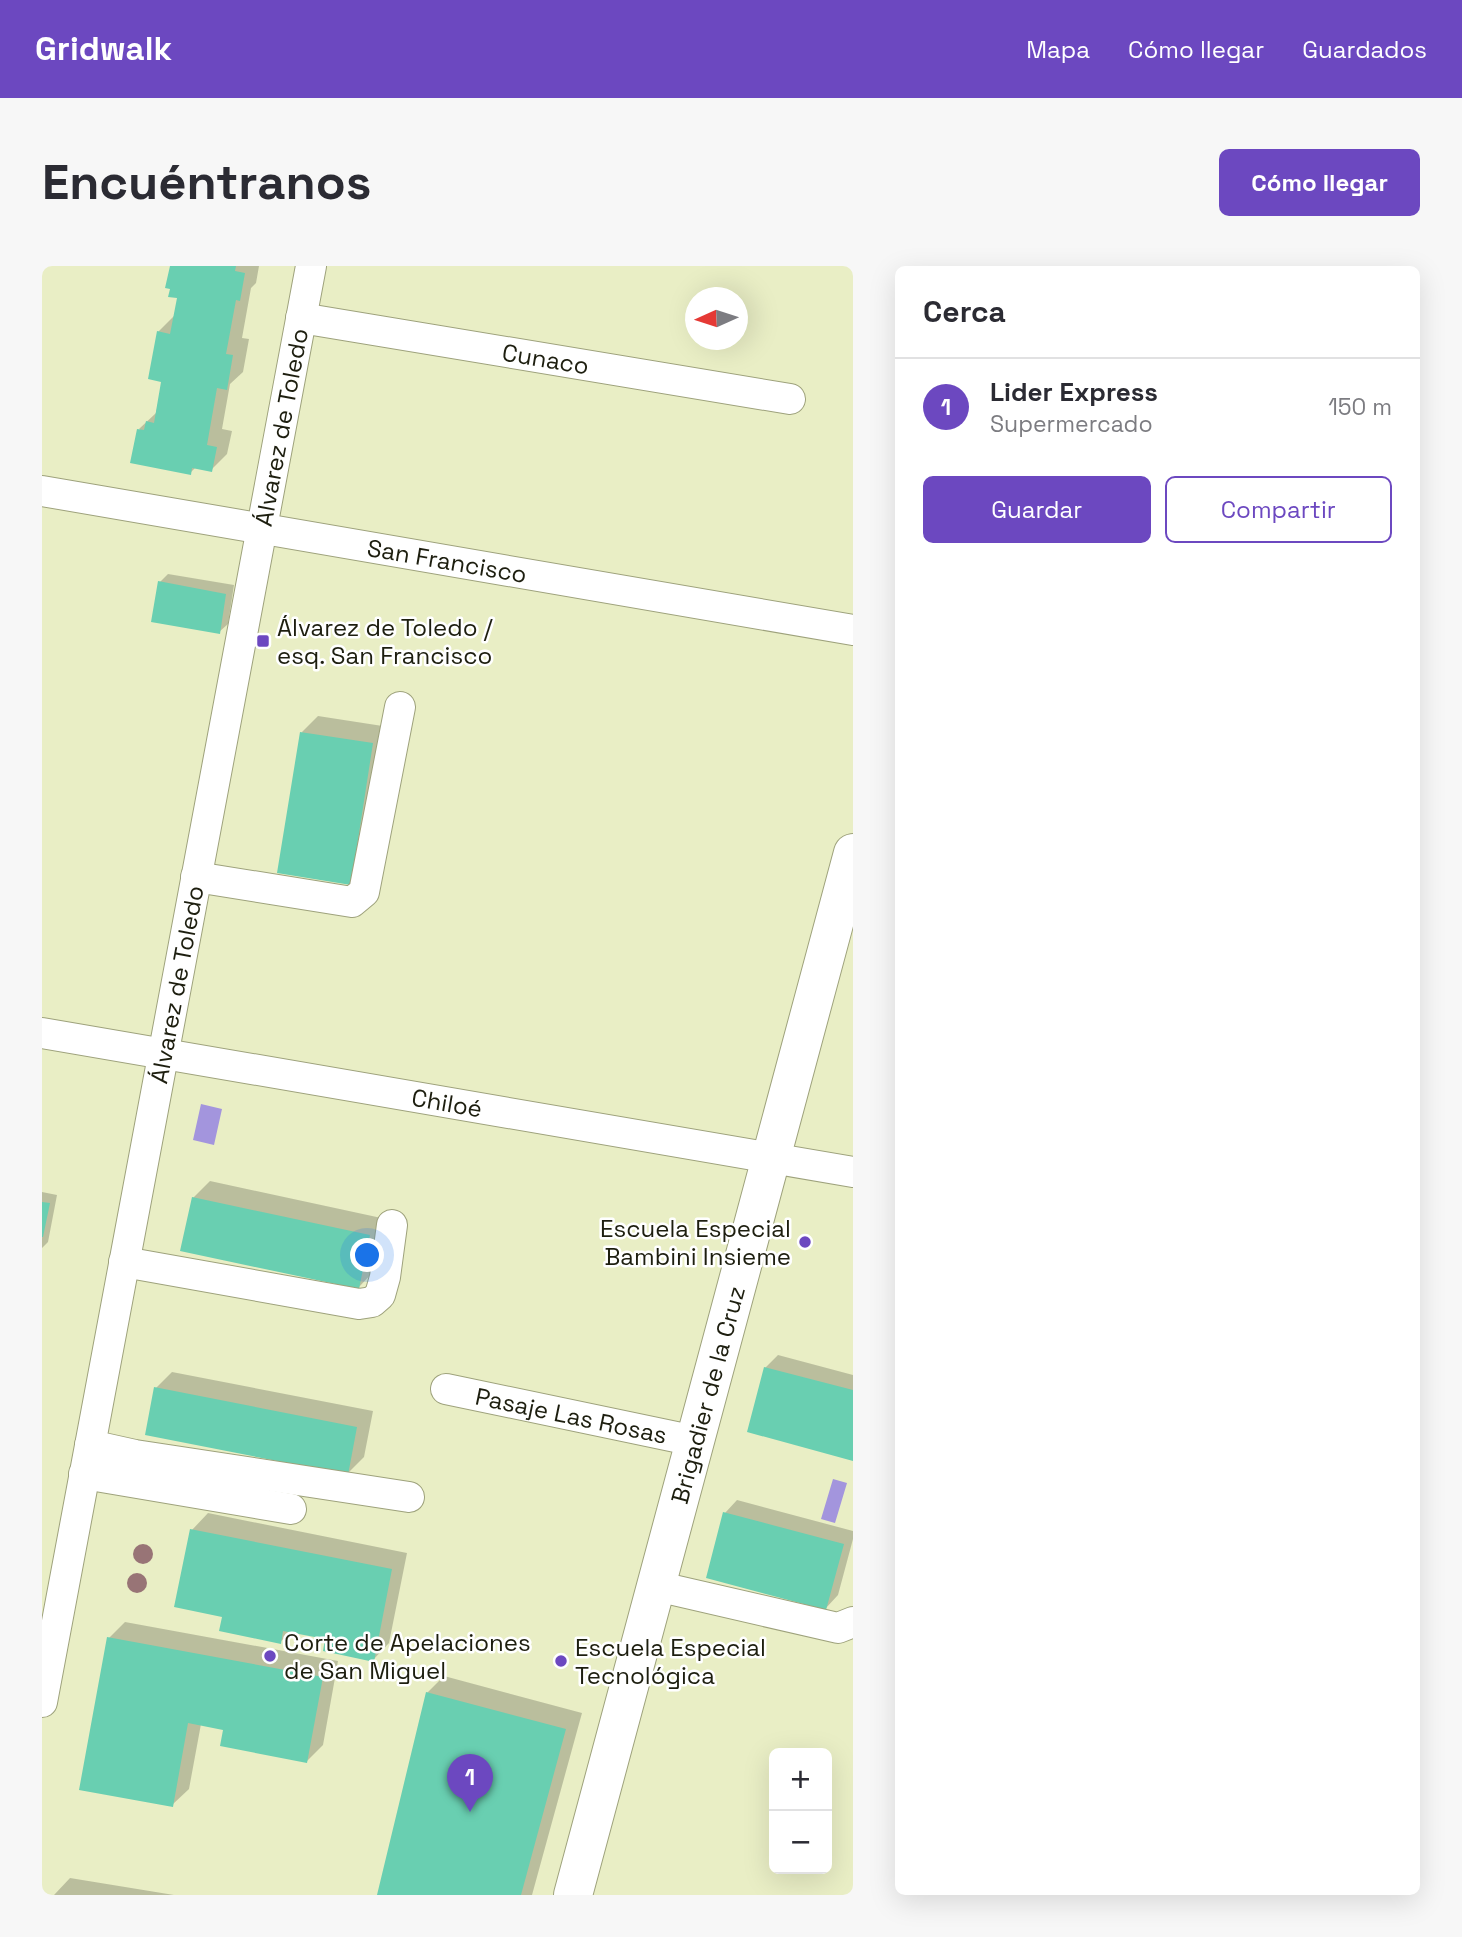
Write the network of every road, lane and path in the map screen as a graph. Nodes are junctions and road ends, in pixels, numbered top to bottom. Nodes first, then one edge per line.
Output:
1 (311, 266) edge
2 (301, 318) junction
3 (790, 399) dead end
4 (42, 491) edge
5 (261, 529) junction
6 (853, 630) edge
7 (400, 708) dead end
8 (853, 853) edge
9 (196, 877) junction
10 (42, 1033) edge
11 (163, 1055) junction
12 (772, 1158) junction
13 (853, 1172) edge
14 (391, 1225) dead end
15 (124, 1262) junction
16 (446, 1389) dead end
17 (695, 1441) junction
18 (90, 1445) junction
19 (85, 1474) junction
20 (409, 1497) dead end
21 (291, 1509) dead end
22 (656, 1586) junction
23 (52, 1594) edge
24 (853, 1622) edge
25 (42, 1702) edge
26 (573, 1895) edge

1 - 2 street, Álvarez de Toledo
2 - 3 street, Cunaco
2 - 5 street, Álvarez de Toledo
4 - 5 street, San Francisco
5 - 6 street, San Francisco
5 - 9 street, Álvarez de Toledo
7 - 9 street
8 - 12 main road, Brigadier de la Cruz
9 - 11 street, Álvarez de Toledo
10 - 11 street, Chiloé
11 - 12 street, Chiloé
11 - 15 street, Álvarez de Toledo
12 - 13 street, Chiloé
12 - 17 main road, Brigadier de la Cruz
14 - 15 street
15 - 18 street, Álvarez de Toledo
16 - 17 street, Pasaje Las Rosas
17 - 22 main road, Brigadier de la Cruz
18 - 19 street, Álvarez de Toledo
18 - 20 street
19 - 21 street
19 - 23 street, Álvarez de Toledo
22 - 24 street
22 - 26 main road, Brigadier de la Cruz
23 - 25 street, Álvarez de Toledo

